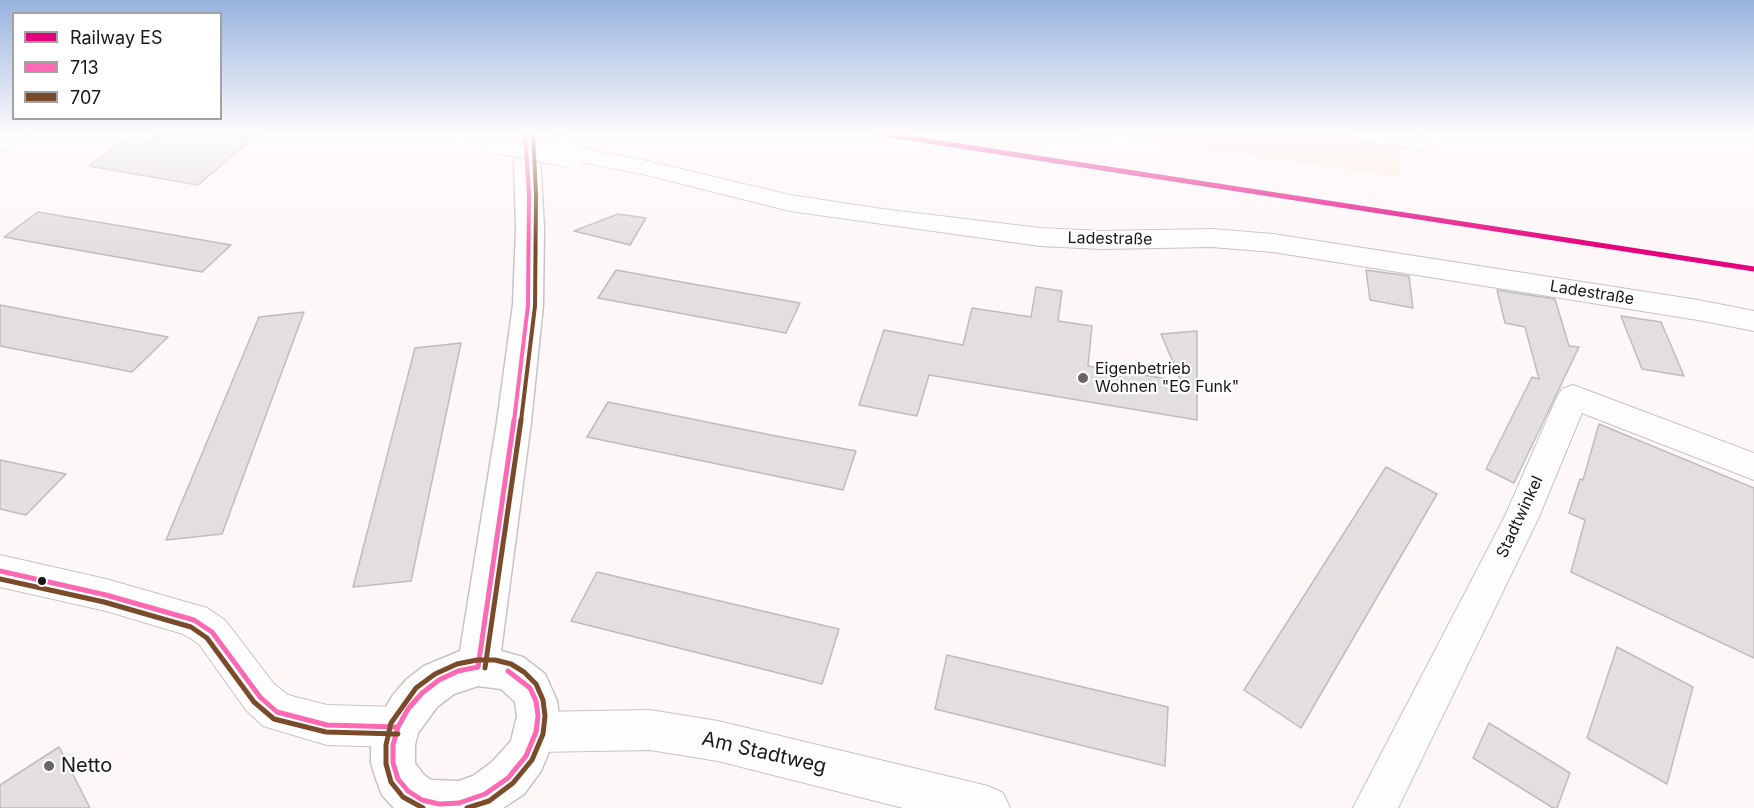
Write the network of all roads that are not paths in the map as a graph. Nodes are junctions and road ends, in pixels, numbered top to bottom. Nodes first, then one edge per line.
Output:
1 (518, 171) edge
2 (658, 171) edge
3 (1754, 321) edge
4 (1754, 467) edge
5 (0, 571) edge
6 (478, 667) junction
7 (398, 727) junction
8 (536, 732) junction
9 (459, 806) edge
10 (988, 808) edge
11 (1375, 808) edge

1 - 6 street
2 - 3 street, Ladestraße, bridge
4 - 11 street, Stadtwinkel
5 - 7 street
6 - 7 street
6 - 8 street
7 - 9 street
8 - 9 street
8 - 10 street, Am Stadtweg

